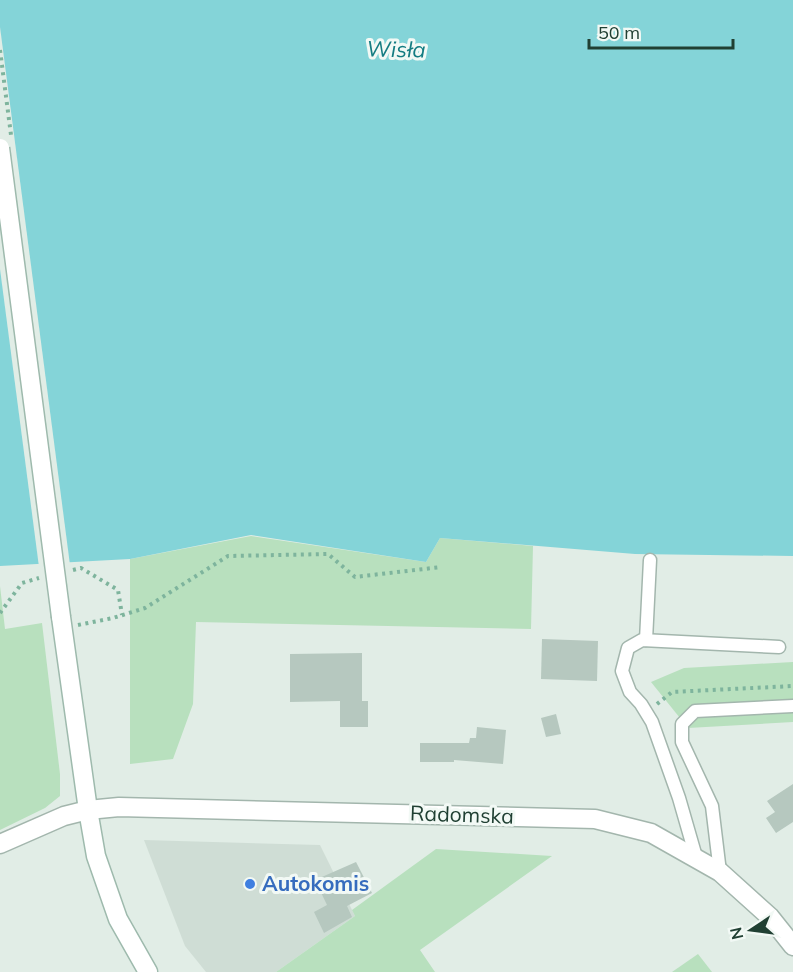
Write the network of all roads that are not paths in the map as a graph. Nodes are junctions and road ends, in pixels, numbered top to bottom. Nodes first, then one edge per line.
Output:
1 (0, 148) edge
2 (650, 560) dead end
3 (646, 640) junction
4 (779, 647) dead end
5 (793, 706) edge
6 (88, 810) junction
7 (0, 844) edge
8 (696, 857) junction
9 (720, 872) junction
10 (793, 945) edge
11 (148, 972) edge

1 - 6 street, bridge
2 - 3 lane
3 - 4 lane
3 - 8 lane
5 - 9 lane
6 - 7 street, Radomska
6 - 8 street, Radomska
6 - 11 street
8 - 9 street, Radomska
9 - 10 street, Radomska

